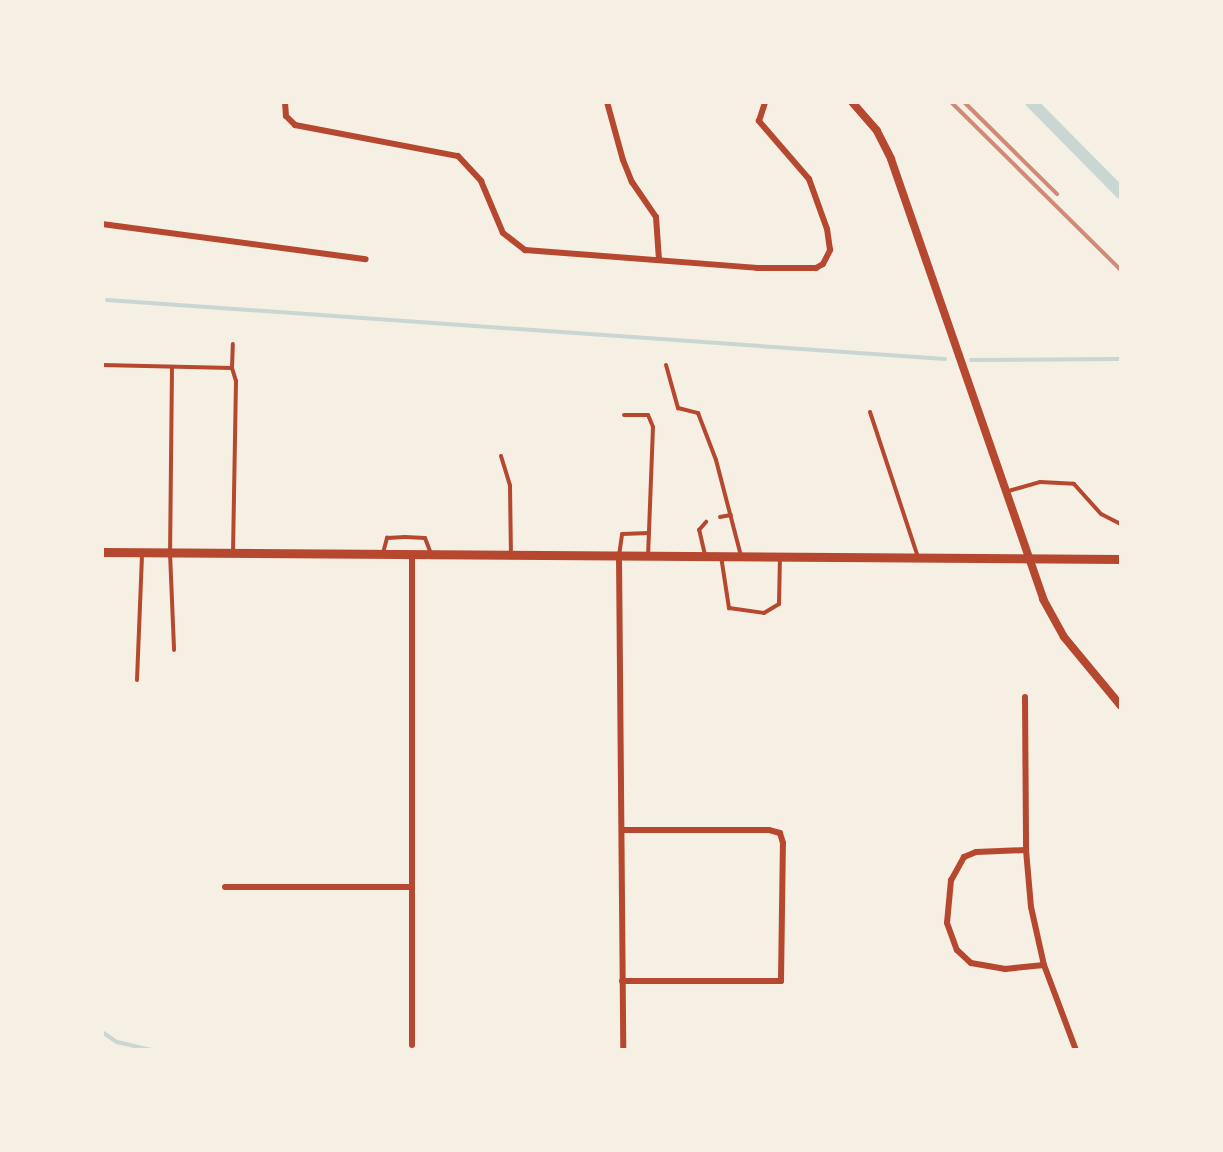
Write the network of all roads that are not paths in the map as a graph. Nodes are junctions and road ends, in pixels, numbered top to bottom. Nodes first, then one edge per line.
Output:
1 (285, 102) edge
2 (607, 102) edge
3 (765, 102) edge
4 (852, 102) edge
5 (102, 224) edge
6 (366, 260) dead end
7 (659, 260) junction
8 (232, 344) dead end
9 (102, 365) edge
10 (666, 365) dead end
11 (172, 367) junction
12 (232, 368) junction
13 (870, 412) dead end
14 (624, 415) dead end
15 (501, 456) dead end
16 (1005, 492) junction
17 (731, 515) junction
18 (720, 517) dead end
19 (706, 522) dead end
20 (1121, 524) edge
21 (649, 533) junction
22 (102, 552) edge
23 (142, 552) junction
24 (170, 553) junction
25 (233, 554) junction
26 (383, 554) junction
27 (412, 554) junction
28 (432, 555) junction
29 (511, 555) junction
30 (619, 556) junction
31 (648, 556) junction
32 (705, 556) junction
33 (721, 556) junction
34 (741, 557) junction
35 (781, 557) junction
36 (918, 558) junction
37 (1027, 558) junction
38 (1121, 559) edge
39 (174, 650) dead end
40 (137, 680) dead end
41 (1025, 697) dead end
42 (1121, 706) edge
43 (622, 830) junction
44 (1026, 850) junction
45 (225, 887) dead end
46 (410, 887) junction
47 (1044, 965) junction
48 (622, 981) junction
49 (412, 1045) dead end
50 (623, 1050) edge
51 (1076, 1050) edge

1 - 7 street
2 - 7 street
3 - 7 street
4 - 16 street
5 - 6 street
8 - 12 lane
9 - 11 lane
10 - 17 lane
11 - 12 lane
11 - 24 lane
12 - 25 lane
13 - 36 lane
14 - 21 lane
15 - 29 lane
16 - 20 lane
16 - 37 street
17 - 18 lane
17 - 34 lane
19 - 32 lane
21 - 30 lane
21 - 31 lane
22 - 23 main road
23 - 24 main road
23 - 40 lane
24 - 25 main road
24 - 39 lane
25 - 26 main road
26 - 27 main road
26 - 28 lane
27 - 28 main road
27 - 46 street
28 - 29 main road
29 - 30 main road
30 - 31 main road
30 - 43 street
31 - 32 main road
32 - 33 main road
33 - 34 main road
33 - 35 lane
34 - 35 main road
35 - 36 main road
36 - 37 main road
37 - 38 main road
37 - 42 street
41 - 44 street
43 - 48 street
43 - 48 street
44 - 47 street
44 - 47 street
45 - 46 street
46 - 49 street
47 - 51 street
48 - 50 street

